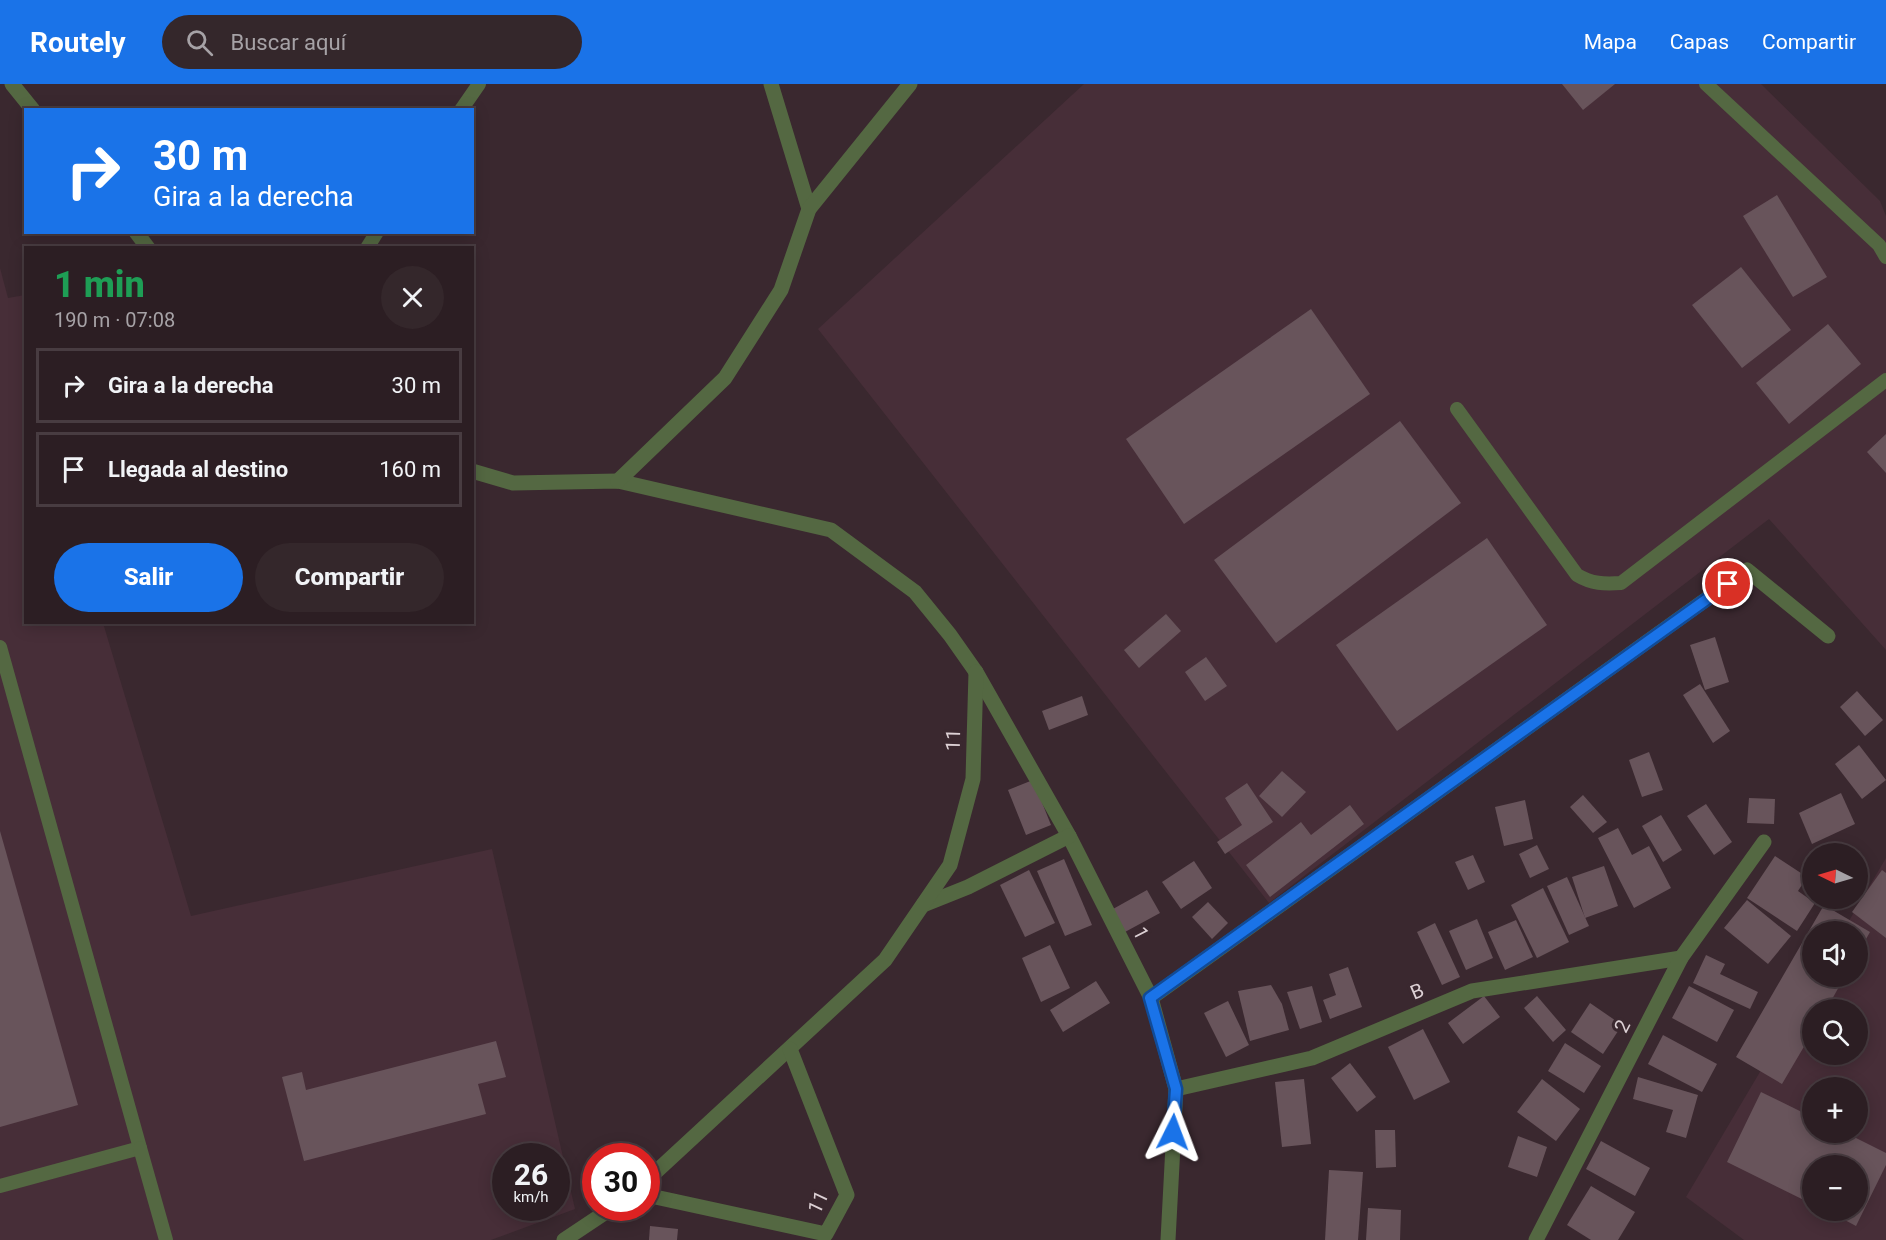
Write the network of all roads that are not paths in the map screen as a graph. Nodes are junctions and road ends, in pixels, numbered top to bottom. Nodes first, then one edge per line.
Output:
1 (12, 84) edge
2 (479, 84) edge
3 (771, 84) edge
4 (910, 84) edge
5 (1706, 84) edge
6 (31, 108) edge
7 (462, 108) edge
8 (809, 209) junction
9 (1886, 257) edge
10 (1886, 380) edge
11 (1456, 409) dead end
12 (474, 472) edge
13 (618, 481) junction
14 (1828, 636) dead end
15 (0, 647) edge
16 (976, 672) junction
17 (1069, 836) junction
18 (1764, 842) dead end
19 (923, 905) junction
20 (1681, 958) junction
21 (1150, 998) junction
22 (790, 1049) junction
23 (1176, 1089) junction
24 (140, 1148) junction
25 (660, 1168) edge
26 (0, 1186) edge
27 (660, 1198) edge
28 (592, 1221) edge
29 (166, 1240) edge
30 (564, 1240) edge
31 (1168, 1240) edge
32 (1536, 1240) edge

1 - 6 street
2 - 7 lane
3 - 8 street
4 - 8 street
5 - 9 lane
8 - 13 street
10 - 11 lane
12 - 13 street, 1
13 - 16 street, 1
14 - 21 street
15 - 24 lane
16 - 17 street, 1
16 - 19 street, 11
17 - 19 street
17 - 21 street, 1
18 - 20 street, 2
19 - 22 street, 11
20 - 23 street, B
20 - 32 street, 2
21 - 23 street, 1
22 - 25 street, 11
22 - 27 street, 11
23 - 31 street, 1
24 - 26 lane
24 - 29 lane
28 - 30 street

